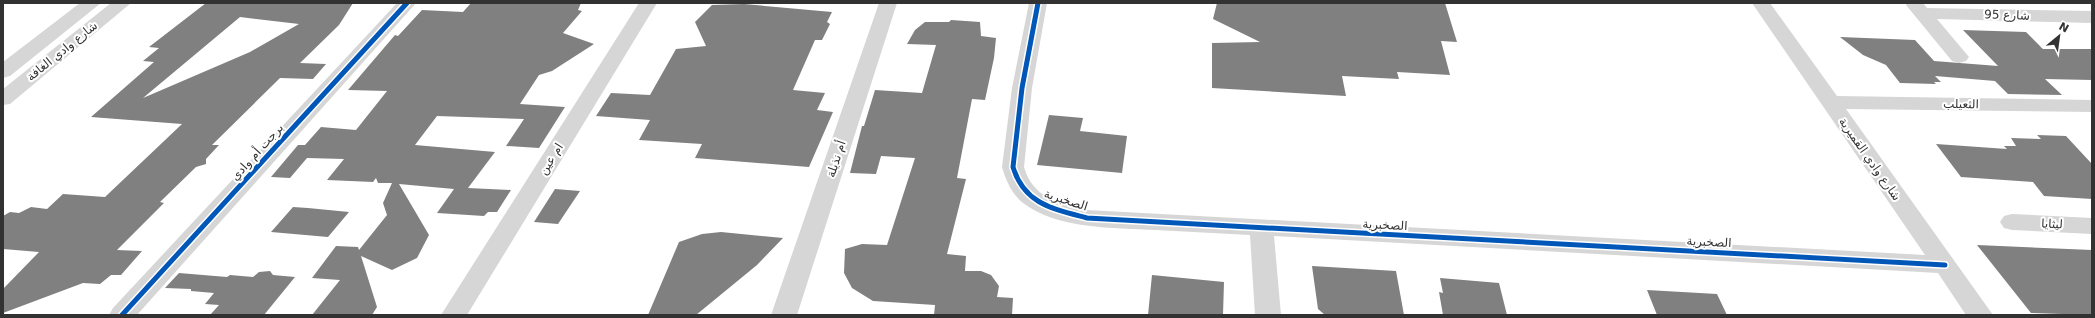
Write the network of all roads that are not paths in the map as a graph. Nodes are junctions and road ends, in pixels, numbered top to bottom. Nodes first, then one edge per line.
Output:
1 (92, 3) edge
2 (122, 3) edge
3 (407, 3) edge
4 (648, 3) edge
5 (888, 3) edge
6 (1038, 3) edge
7 (1761, 3) edge
8 (1917, 8) edge
9 (2092, 18) edge
10 (31, 50) junction
11 (1959, 57) dead end
12 (3, 60) edge
13 (3, 72) edge
14 (3, 99) edge
15 (1829, 102) junction
16 (2092, 106) edge
17 (2012, 222) dead end
18 (2092, 226) edge
19 (1261, 228) junction
20 (1945, 265) junction
21 (122, 315) edge
22 (454, 315) edge
23 (784, 315) edge
24 (1268, 315) edge
25 (1980, 315) edge

1 - 10 street, شارع وادي الغافة
2 - 14 street, شارع وادي الغافة
3 - 21 street, برجت أم وادي
4 - 22 street, ام عين
5 - 23 street, أم نذيلة
6 - 19 street, الصخبرية
7 - 15 street, شارع وادي القميرية
8 - 9 street, شارع 95
8 - 11 street, شارع 95
10 - 12 street
10 - 13 street, شارع وادي الغافة
15 - 16 street, الثعيلب
15 - 20 street, شارع وادي القميرية
17 - 18 street, ليثايا
19 - 20 street, الصخبرية
19 - 24 street
20 - 25 street, شارع وادي القميرية

